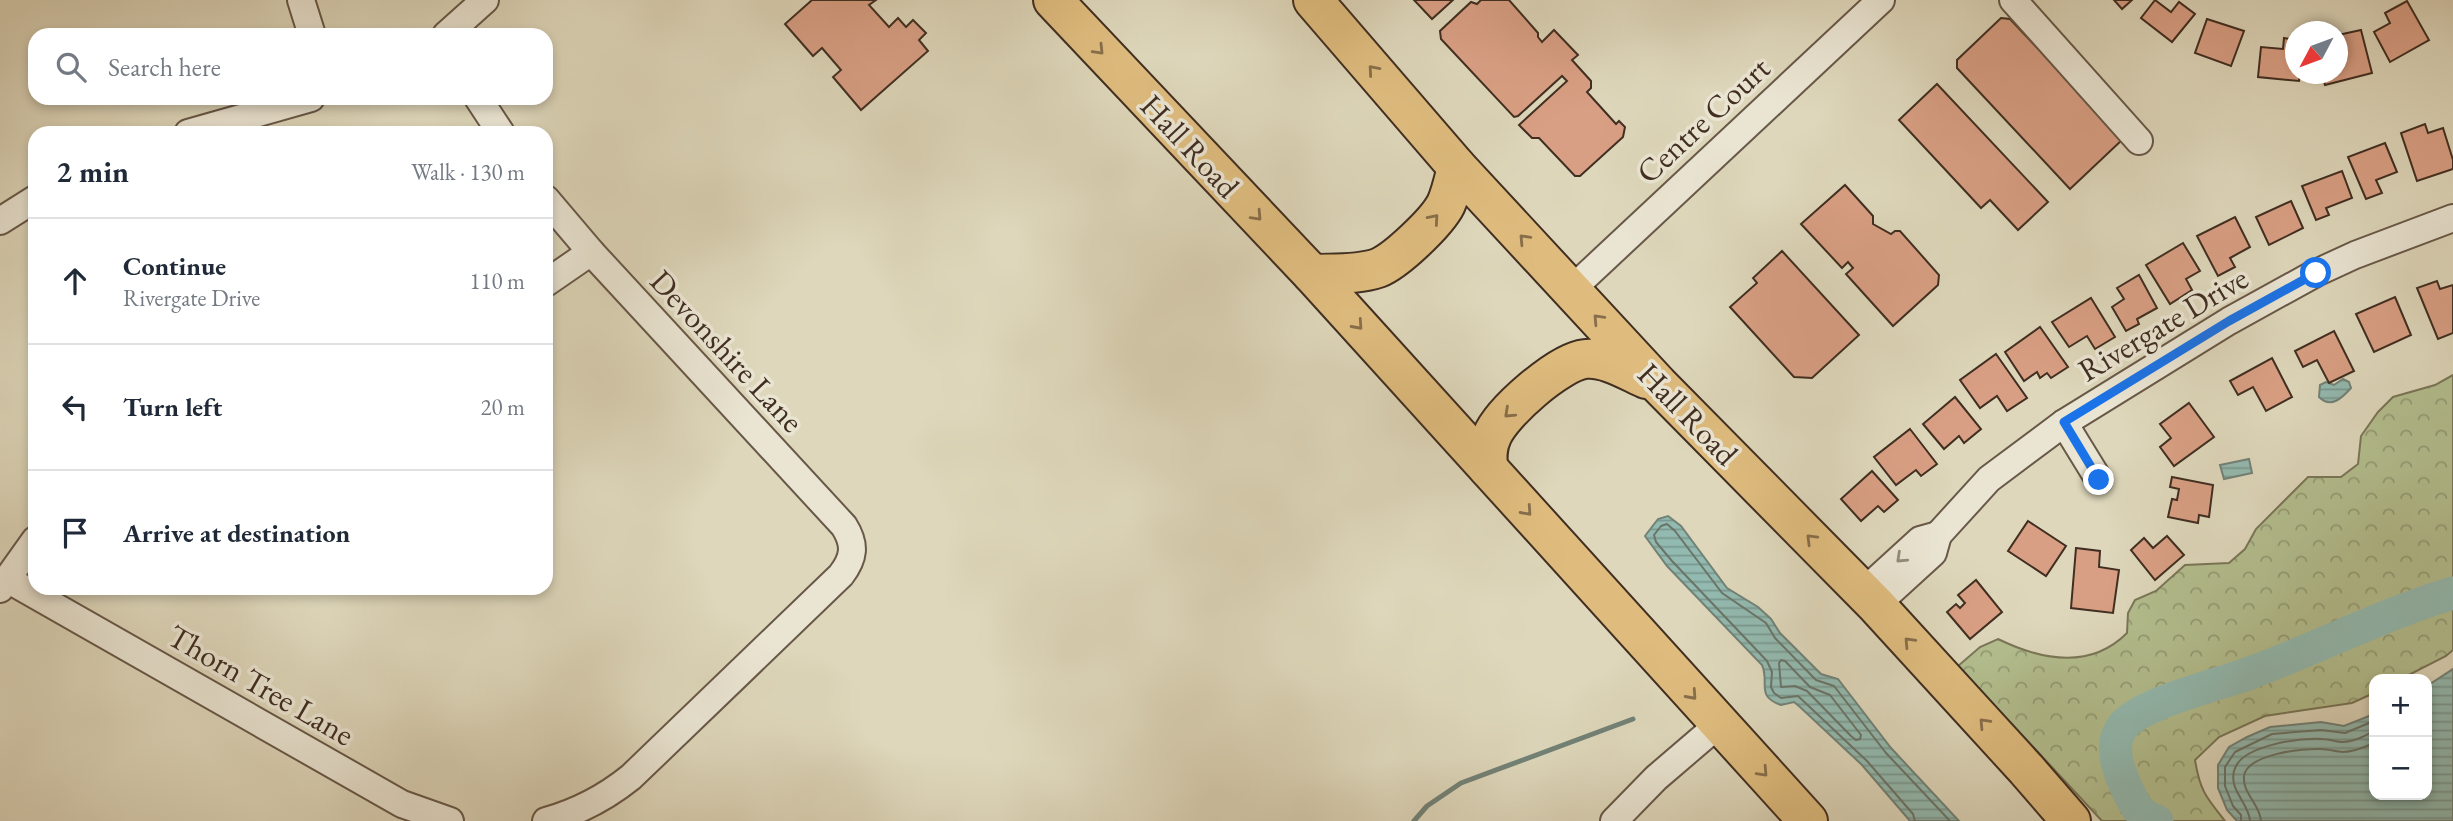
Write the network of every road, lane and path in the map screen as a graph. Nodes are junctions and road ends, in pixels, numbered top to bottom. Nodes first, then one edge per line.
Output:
1 (301, 0) edge
2 (485, 0) edge
3 (1052, 0) edge
4 (1312, 0) edge
5 (1881, 0) edge
6 (2013, 0) edge
7 (310, 28) edge
8 (454, 28) edge
9 (286, 105) edge
10 (483, 105) edge
11 (213, 126) edge
12 (496, 126) edge
13 (2138, 141) dead end
14 (1457, 167) junction
15 (28, 203) edge
16 (553, 208) edge
17 (2453, 218) edge
18 (0, 221) edge
19 (591, 252) junction
20 (1312, 274) junction
21 (553, 278) edge
22 (1571, 289) junction
23 (1658, 384) junction
24 (2064, 422) junction
25 (1488, 468) junction
26 (2099, 480) dead end
27 (28, 550) edge
28 (3, 584) edge
29 (1870, 599) junction
30 (1718, 724) junction
31 (450, 821) edge
32 (547, 821) edge
33 (1614, 821) edge
34 (1808, 821) edge
35 (2071, 821) edge

1 - 7 street
2 - 8 street
3 -> 20 highway, Hall Road
14 -> 4 highway, Hall Road
5 - 22 street, Centre Court
6 - 13 street
9 - 11 street
10 - 12 street
20 -> 14 highway
22 -> 14 highway, Hall Road
15 - 18 street
16 - 19 street, Devonshire Lane
17 - 24 street, Rivergate Drive
19 - 21 street
19 - 32 street, Devonshire Lane
20 -> 25 highway, Hall Road
23 -> 22 highway, Hall Road
23 -> 25 highway
29 -> 23 highway, Hall Road
24 - 26 street
24 - 29 street, Rivergate Drive
25 -> 30 highway, Hall Road
27 - 28 street
28 - 31 street, Thorn Tree Lane
35 -> 29 highway, Hall Road
30 - 33 street
30 -> 34 highway, Hall Road

